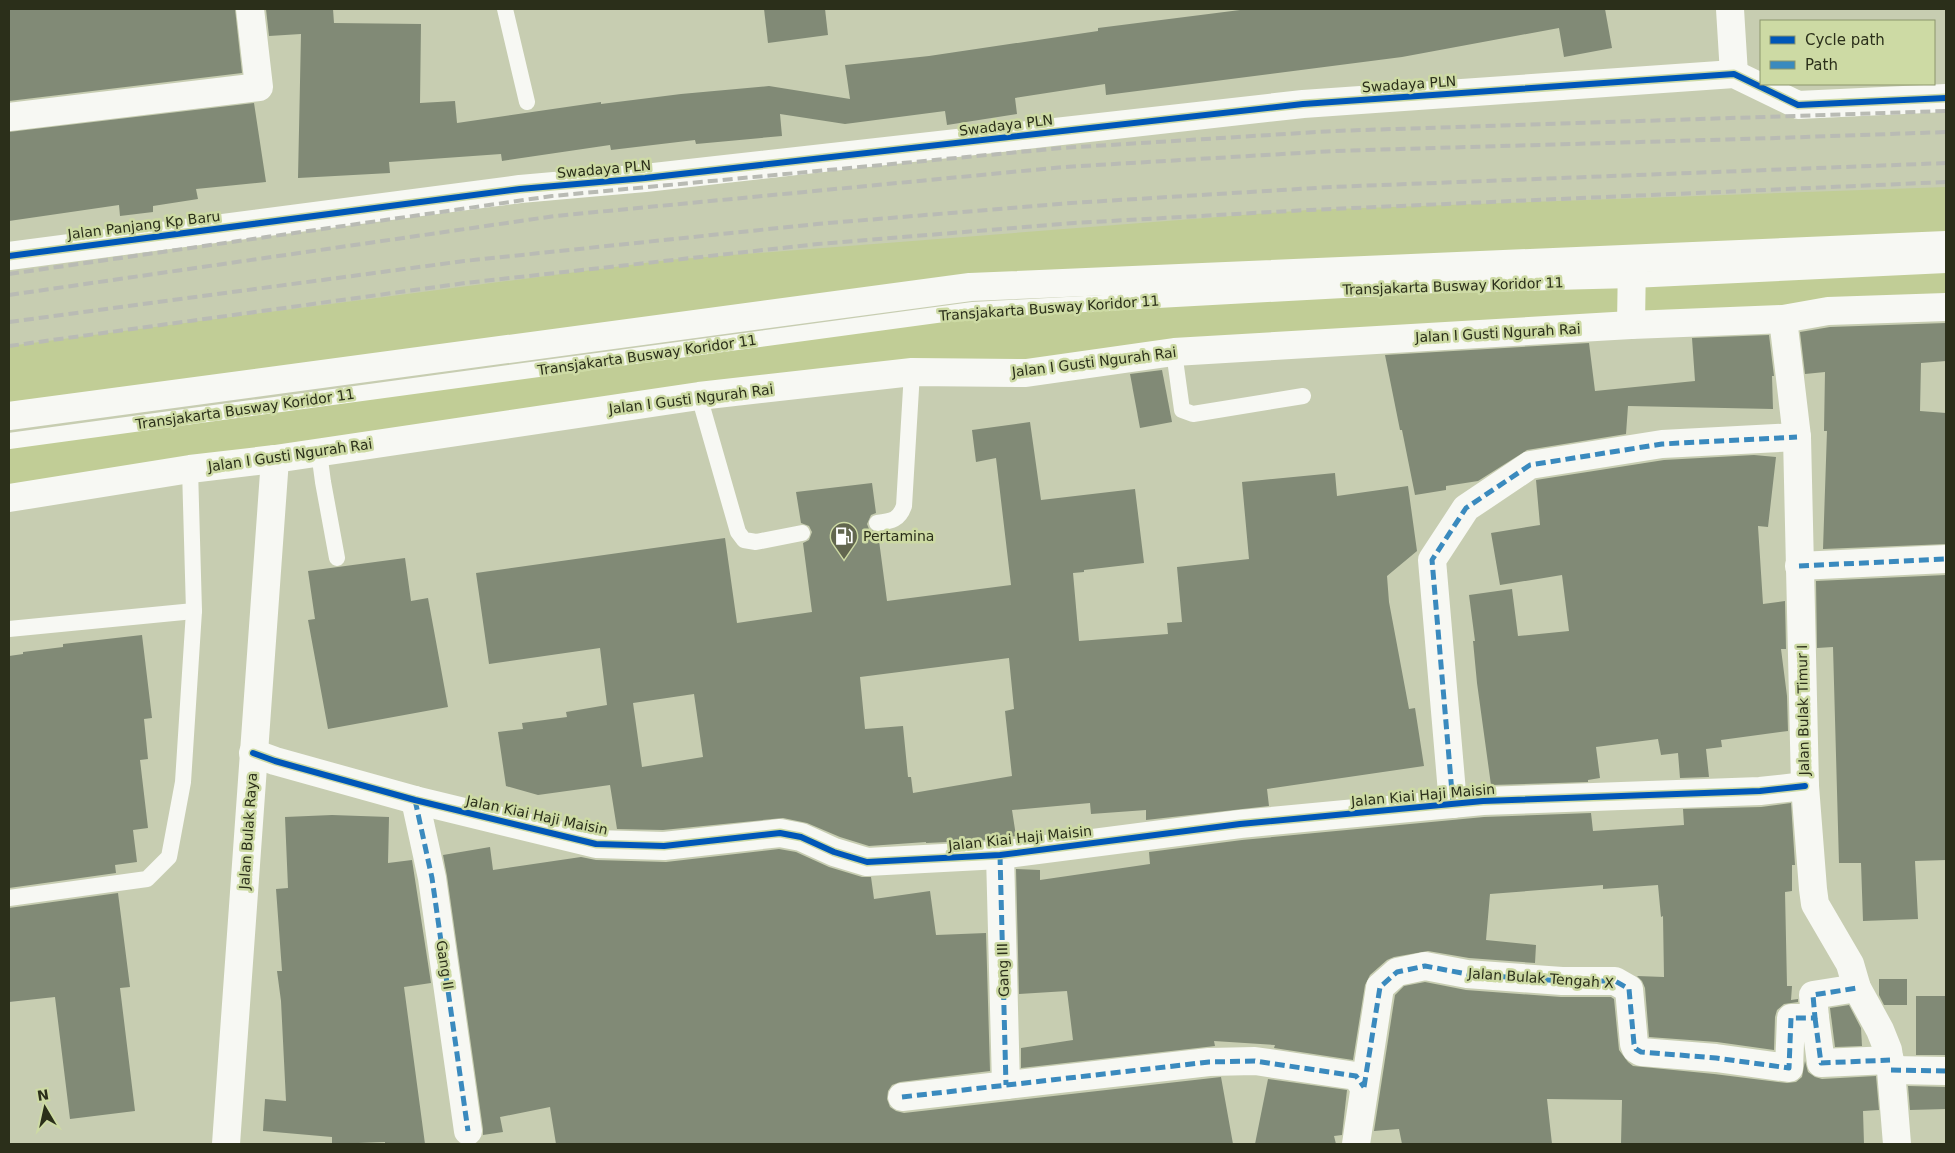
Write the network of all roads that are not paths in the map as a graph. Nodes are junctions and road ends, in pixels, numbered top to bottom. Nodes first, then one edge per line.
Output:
1 (250, 9) edge
2 (505, 9) edge
3 (1730, 9) edge
4 (1734, 74) junction
5 (1946, 98) edge
6 (527, 102) dead end
7 (9, 117) edge
8 (282, 220) joint
9 (1946, 245) edge
10 (9, 256) edge
11 (1946, 265) edge
12 (1632, 269) junction
13 (1946, 307) edge
14 (1783, 319) junction
15 (1631, 326) junction
16 (1174, 352) junction
17 (912, 372) junction
18 (698, 396) junction
19 (1303, 396) dead end
20 (9, 416) edge
21 (1797, 437) junction
22 (9, 441) edge
23 (320, 452) junction
24 (275, 459) junction
25 (190, 469) junction
26 (9, 498) edge
27 (877, 523) dead end
28 (802, 533) dead end
29 (337, 558) dead end
30 (1946, 559) edge
31 (1799, 566) junction
32 (194, 611) junction
33 (9, 629) edge
34 (253, 753) junction
35 (1805, 786) junction
36 (415, 800) junction
37 (1453, 804) junction
38 (1000, 855) junction
39 (9, 898) edge
40 (1858, 988) junction
41 (1815, 1018) junction
42 (1891, 1065) junction
43 (1946, 1071) edge
44 (1006, 1085) junction
45 (1364, 1086) junction
46 (902, 1097) dead end
47 (468, 1131) dead end
48 (226, 1144) edge
49 (1356, 1144) edge
50 (1897, 1144) edge

1 - 7 street
2 - 6 lane
3 - 4 street
4 - 5 street
4 - 8 street, Swadaya PLN
8 - 10 street, Jalan Panjang Kp Baru
9 - 12 street
11 - 12 lane, Transjakarta Busway Koridor 11
12 - 15 street
12 - 20 street
12 - 22 lane, Transjakarta Busway Koridor 11
13 - 14 street, Jalan I Gusti Ngurah Rai
14 - 15 street, Jalan I Gusti Ngurah Rai
14 - 21 street, Jalan Bulak Timur I
15 - 16 street, Jalan I Gusti Ngurah Rai
16 - 17 street, Jalan I Gusti Ngurah Rai
16 - 19 lane
17 - 18 street, Jalan I Gusti Ngurah Rai
17 - 27 lane
18 - 23 street, Jalan I Gusti Ngurah Rai
18 - 28 lane
21 - 31 street, Jalan Bulak Timur I
21 - 37 street
23 - 24 street, Jalan I Gusti Ngurah Rai
23 - 29 lane
24 - 25 street, Jalan I Gusti Ngurah Rai
24 - 34 street, Jalan Bulak Raya
25 - 26 street, Jalan I Gusti Ngurah Rai
25 - 32 lane
30 - 31 street
31 - 35 street, Jalan Bulak Timur I
32 - 33 lane
32 - 39 lane
34 - 36 street, Jalan Kiai Haji Maisin
34 - 48 street, Jalan Bulak Raya
35 - 37 street, Jalan Kiai Haji Maisin
35 - 40 street, Jalan Bulak Timur I
36 - 38 street, Jalan Kiai Haji Maisin
36 - 47 street, Gang II
37 - 38 street, Jalan Kiai Haji Maisin
38 - 44 street, Gang III
40 - 41 street
40 - 42 street, Jalan Bulak Timur I
41 - 42 street
41 - 45 street, Jalan Bulak Tengah X
42 - 43 street
42 - 50 street, Jalan Bulak Timur I
44 - 45 street
44 - 46 street
45 - 49 street, Jalan Bulak Tengah X

